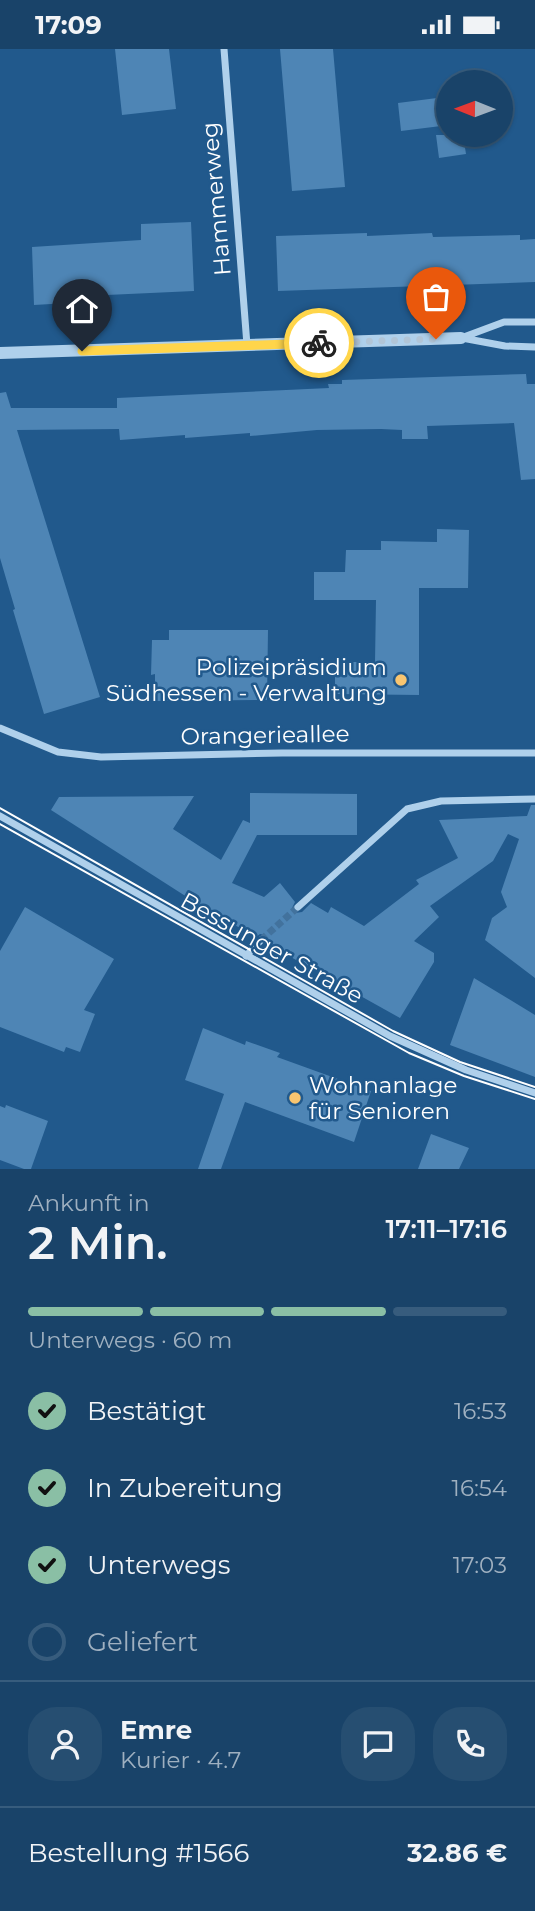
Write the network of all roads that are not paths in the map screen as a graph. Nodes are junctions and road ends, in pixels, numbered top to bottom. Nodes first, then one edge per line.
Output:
1 (224, 49) edge
2 (535, 322) edge
3 (461, 338) junction
4 (247, 345) junction
5 (535, 347) edge
6 (0, 353) edge
7 (0, 728) edge
8 (535, 753) edge
9 (535, 799) edge
10 (0, 816) edge
11 (298, 907) tunnel mouth
12 (261, 940) tunnel mouth
13 (246, 955) junction
14 (535, 1093) edge

1 - 4 street, Hammerweg
2 - 3 street
3 - 4 street
3 - 5 street
4 - 6 street
7 - 8 street, Orangerieallee
9 - 11 street
10 - 13 street, Bessunger Straße
12 - 13 street
13 - 14 street, Bessunger Straße

